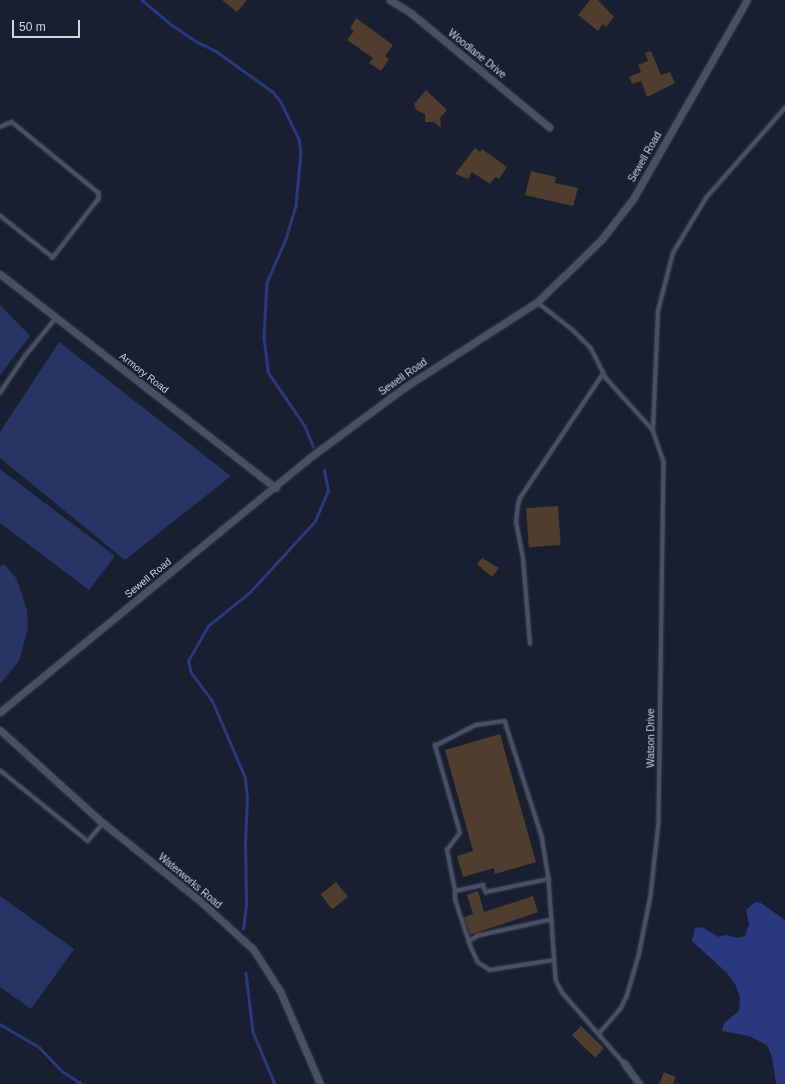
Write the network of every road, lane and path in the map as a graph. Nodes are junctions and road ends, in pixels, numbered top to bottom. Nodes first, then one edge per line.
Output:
1 (390, 0) edge
2 (747, 0) edge
3 (785, 108) edge
4 (0, 127) edge
5 (550, 127) dead end
6 (0, 216) edge
7 (0, 274) edge
8 (537, 302) junction
9 (56, 318) junction
10 (603, 374) junction
11 (0, 393) edge
12 (653, 430) junction
13 (276, 488) junction
14 (530, 644) dead end
15 (0, 712) edge
16 (0, 730) edge
17 (0, 770) edge
18 (103, 823) junction
19 (548, 879) junction
20 (455, 891) junction
21 (551, 920) junction
22 (469, 942) junction
23 (554, 960) junction
24 (599, 1034) junction
25 (624, 1063) joint
26 (320, 1084) edge
27 (638, 1084) edge

1 - 5 street, Woodlane Drive
2 - 8 street, Sewell Road
3 - 12 lane
4 - 6 lane
7 - 9 street, Armory Road
8 - 10 lane
8 - 13 street, Sewell Road
9 - 11 lane
9 - 13 street, Armory Road
10 - 12 lane
10 - 14 lane
12 - 24 lane, Watson Drive
13 - 15 street, Sewell Road
16 - 18 street, Waterworks Road
17 - 18 lane
18 - 26 street, Waterworks Road
19 - 20 lane
19 - 20 lane
19 - 21 lane
20 - 22 lane
21 - 22 lane
21 - 23 lane
22 - 23 lane
23 - 24 lane
24 - 25 lane
25 - 27 street

